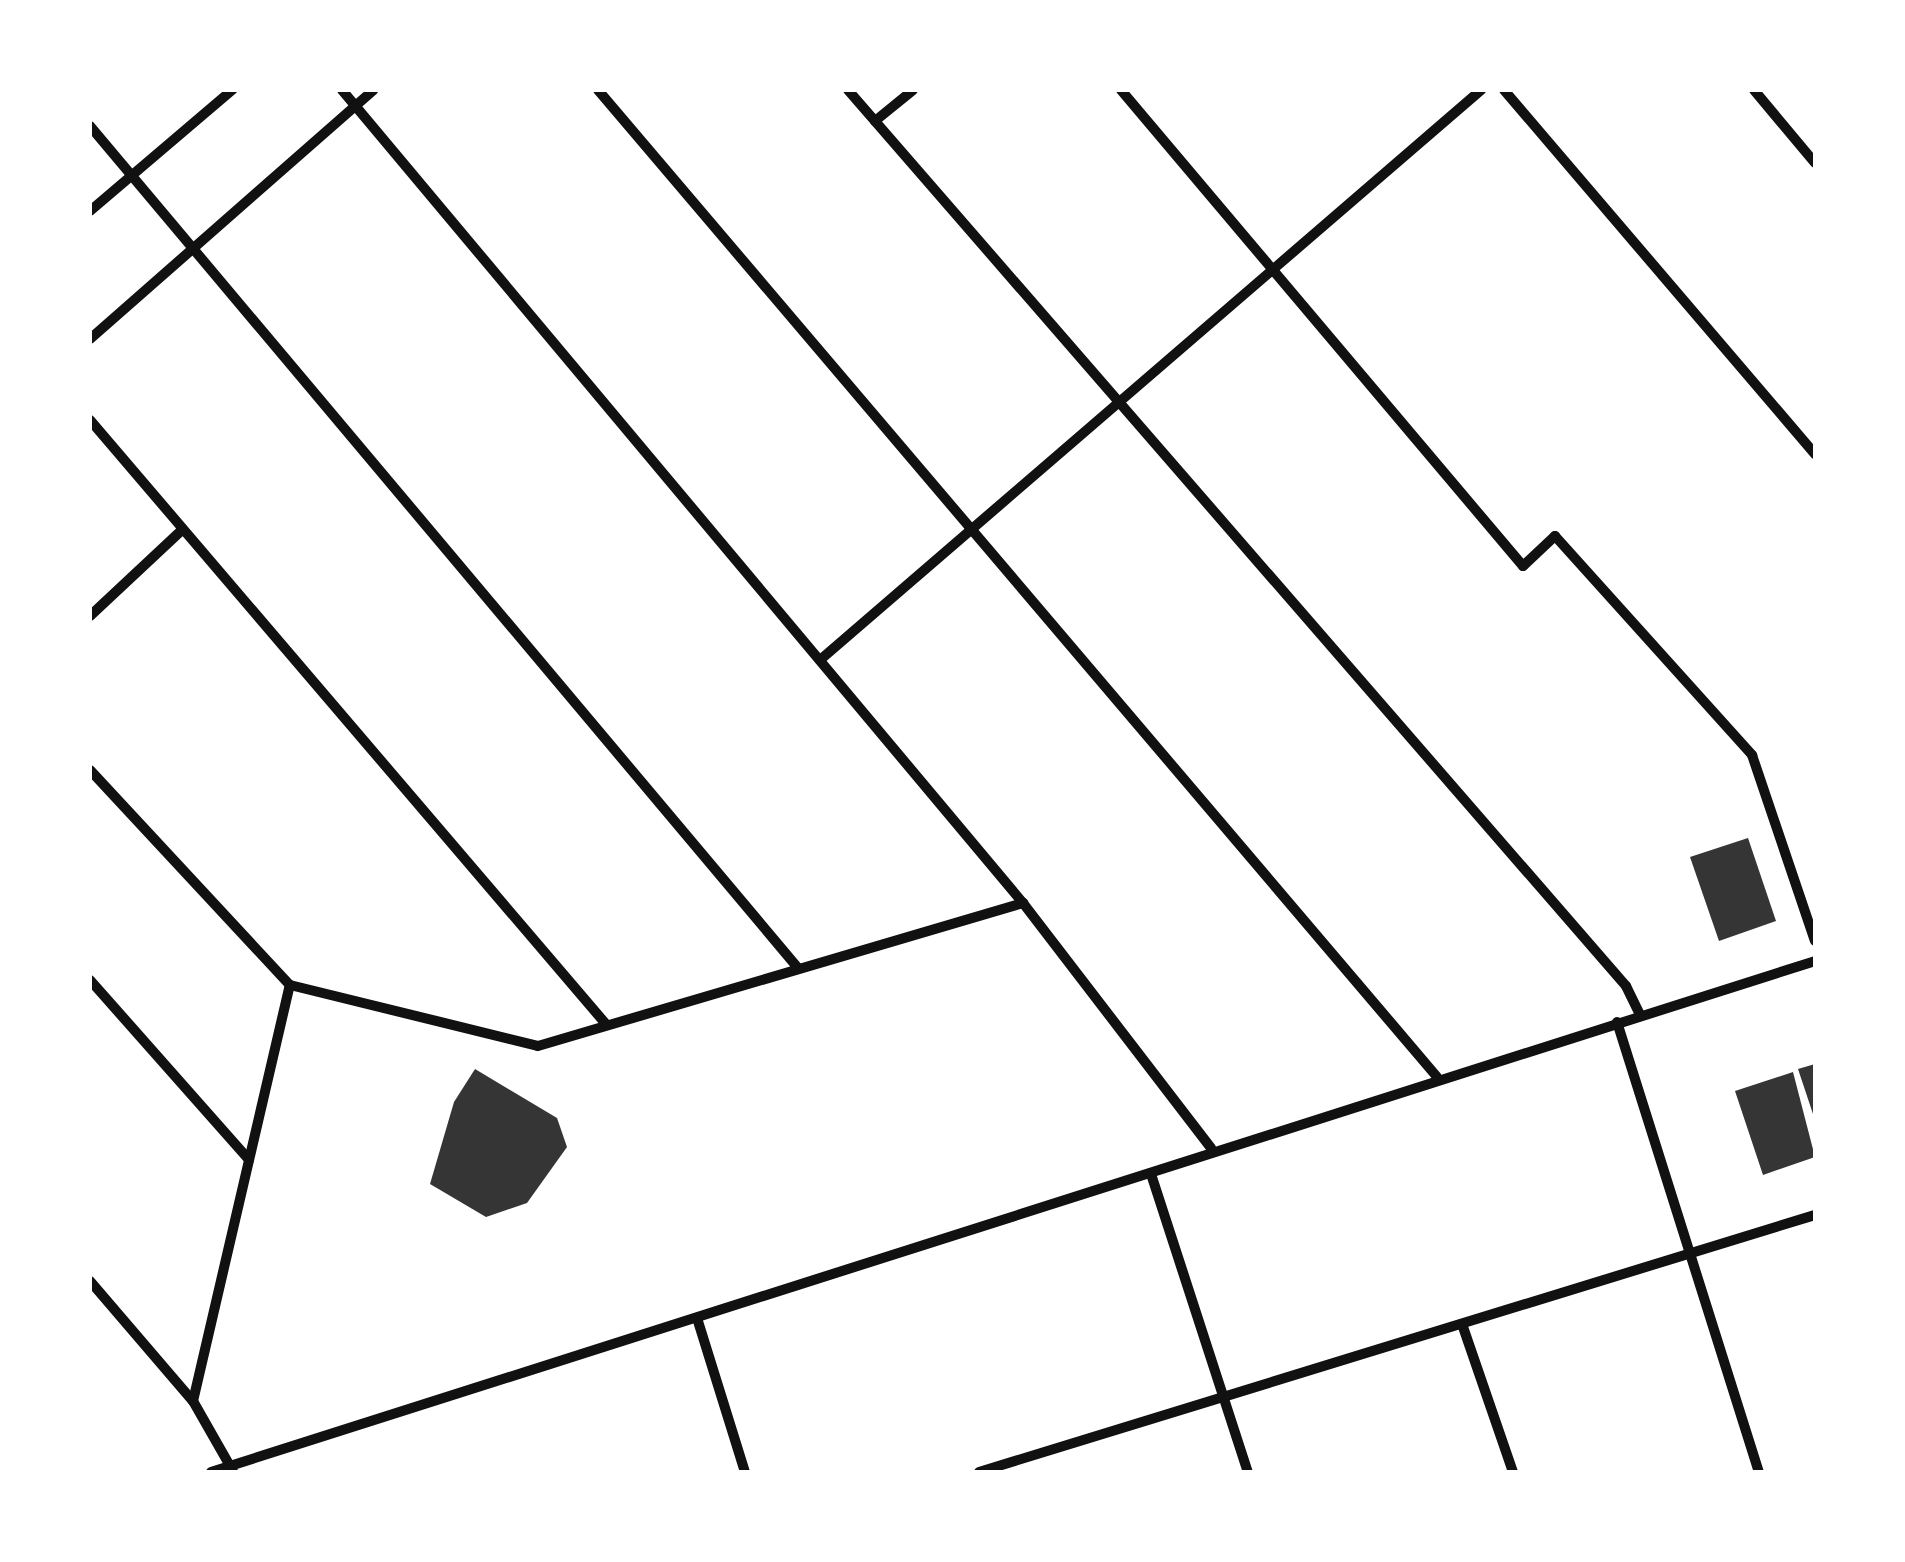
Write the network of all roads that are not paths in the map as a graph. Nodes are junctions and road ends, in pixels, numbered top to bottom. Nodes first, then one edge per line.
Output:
1 (232, 90) edge
2 (342, 90) edge
3 (373, 90) edge
4 (598, 90) edge
5 (848, 90) edge
6 (913, 90) edge
7 (1121, 90) edge
8 (1481, 90) edge
9 (1504, 90) edge
10 (1754, 90) edge
11 (355, 105) junction
12 (875, 121) junction
13 (90, 126) edge
14 (1815, 163) edge
15 (132, 176) junction
16 (90, 211) edge
17 (193, 248) junction
18 (1272, 269) junction
19 (90, 339) edge
20 (1118, 407) junction
21 (90, 420) edge
22 (1815, 454) edge
23 (183, 528) junction
24 (974, 530) junction
25 (90, 616) edge
26 (820, 660) junction
27 (90, 770) edge
28 (1023, 903) junction
29 (1815, 941) edge
30 (1815, 961) edge
31 (798, 968) junction
32 (90, 980) edge
33 (290, 986) junction
34 (1640, 1015) junction
35 (1617, 1022) junction
36 (605, 1023) junction
37 (1437, 1077) junction
38 (1211, 1148) junction
39 (249, 1160) junction
40 (1151, 1174) junction
41 (1815, 1215) edge
42 (1690, 1252) junction
43 (90, 1281) edge
44 (697, 1318) junction
45 (1462, 1324) junction
46 (1224, 1400) junction
47 (193, 1401) junction
48 (232, 1469) edge
49 (995, 1470) edge
50 (212, 1472) edge
51 (745, 1472) edge
52 (979, 1472) edge
53 (1248, 1472) edge
54 (1514, 1472) edge
55 (1760, 1472) edge

1 - 15 street
2 - 11 street
3 - 11 street
4 - 24 street
5 - 12 street
6 - 12 street
7 - 18 street
8 - 18 street
9 - 22 street
10 - 14 street
11 - 17 street
11 - 26 street
12 - 20 street
13 - 15 street
15 - 16 street
15 - 17 street
17 - 19 street
17 - 31 street
18 - 20 street
18 - 29 street
20 - 24 street
20 - 34 street
21 - 23 street
23 - 25 street
23 - 36 street
24 - 26 street
24 - 37 street
26 - 28 street
27 - 33 street
28 - 31 street
28 - 38 street
30 - 34 street
31 - 36 street
32 - 39 street
33 - 36 street
33 - 39 street
34 - 35 street
35 - 37 street
35 - 42 street
37 - 38 street
38 - 40 street
39 - 47 street
40 - 44 street
40 - 46 street
41 - 42 street
42 - 45 street
42 - 55 street
43 - 47 street
44 - 48 street
44 - 51 street
45 - 46 street
45 - 54 street
46 - 49 street
46 - 53 street
47 - 48 street
48 - 50 street
49 - 52 street

